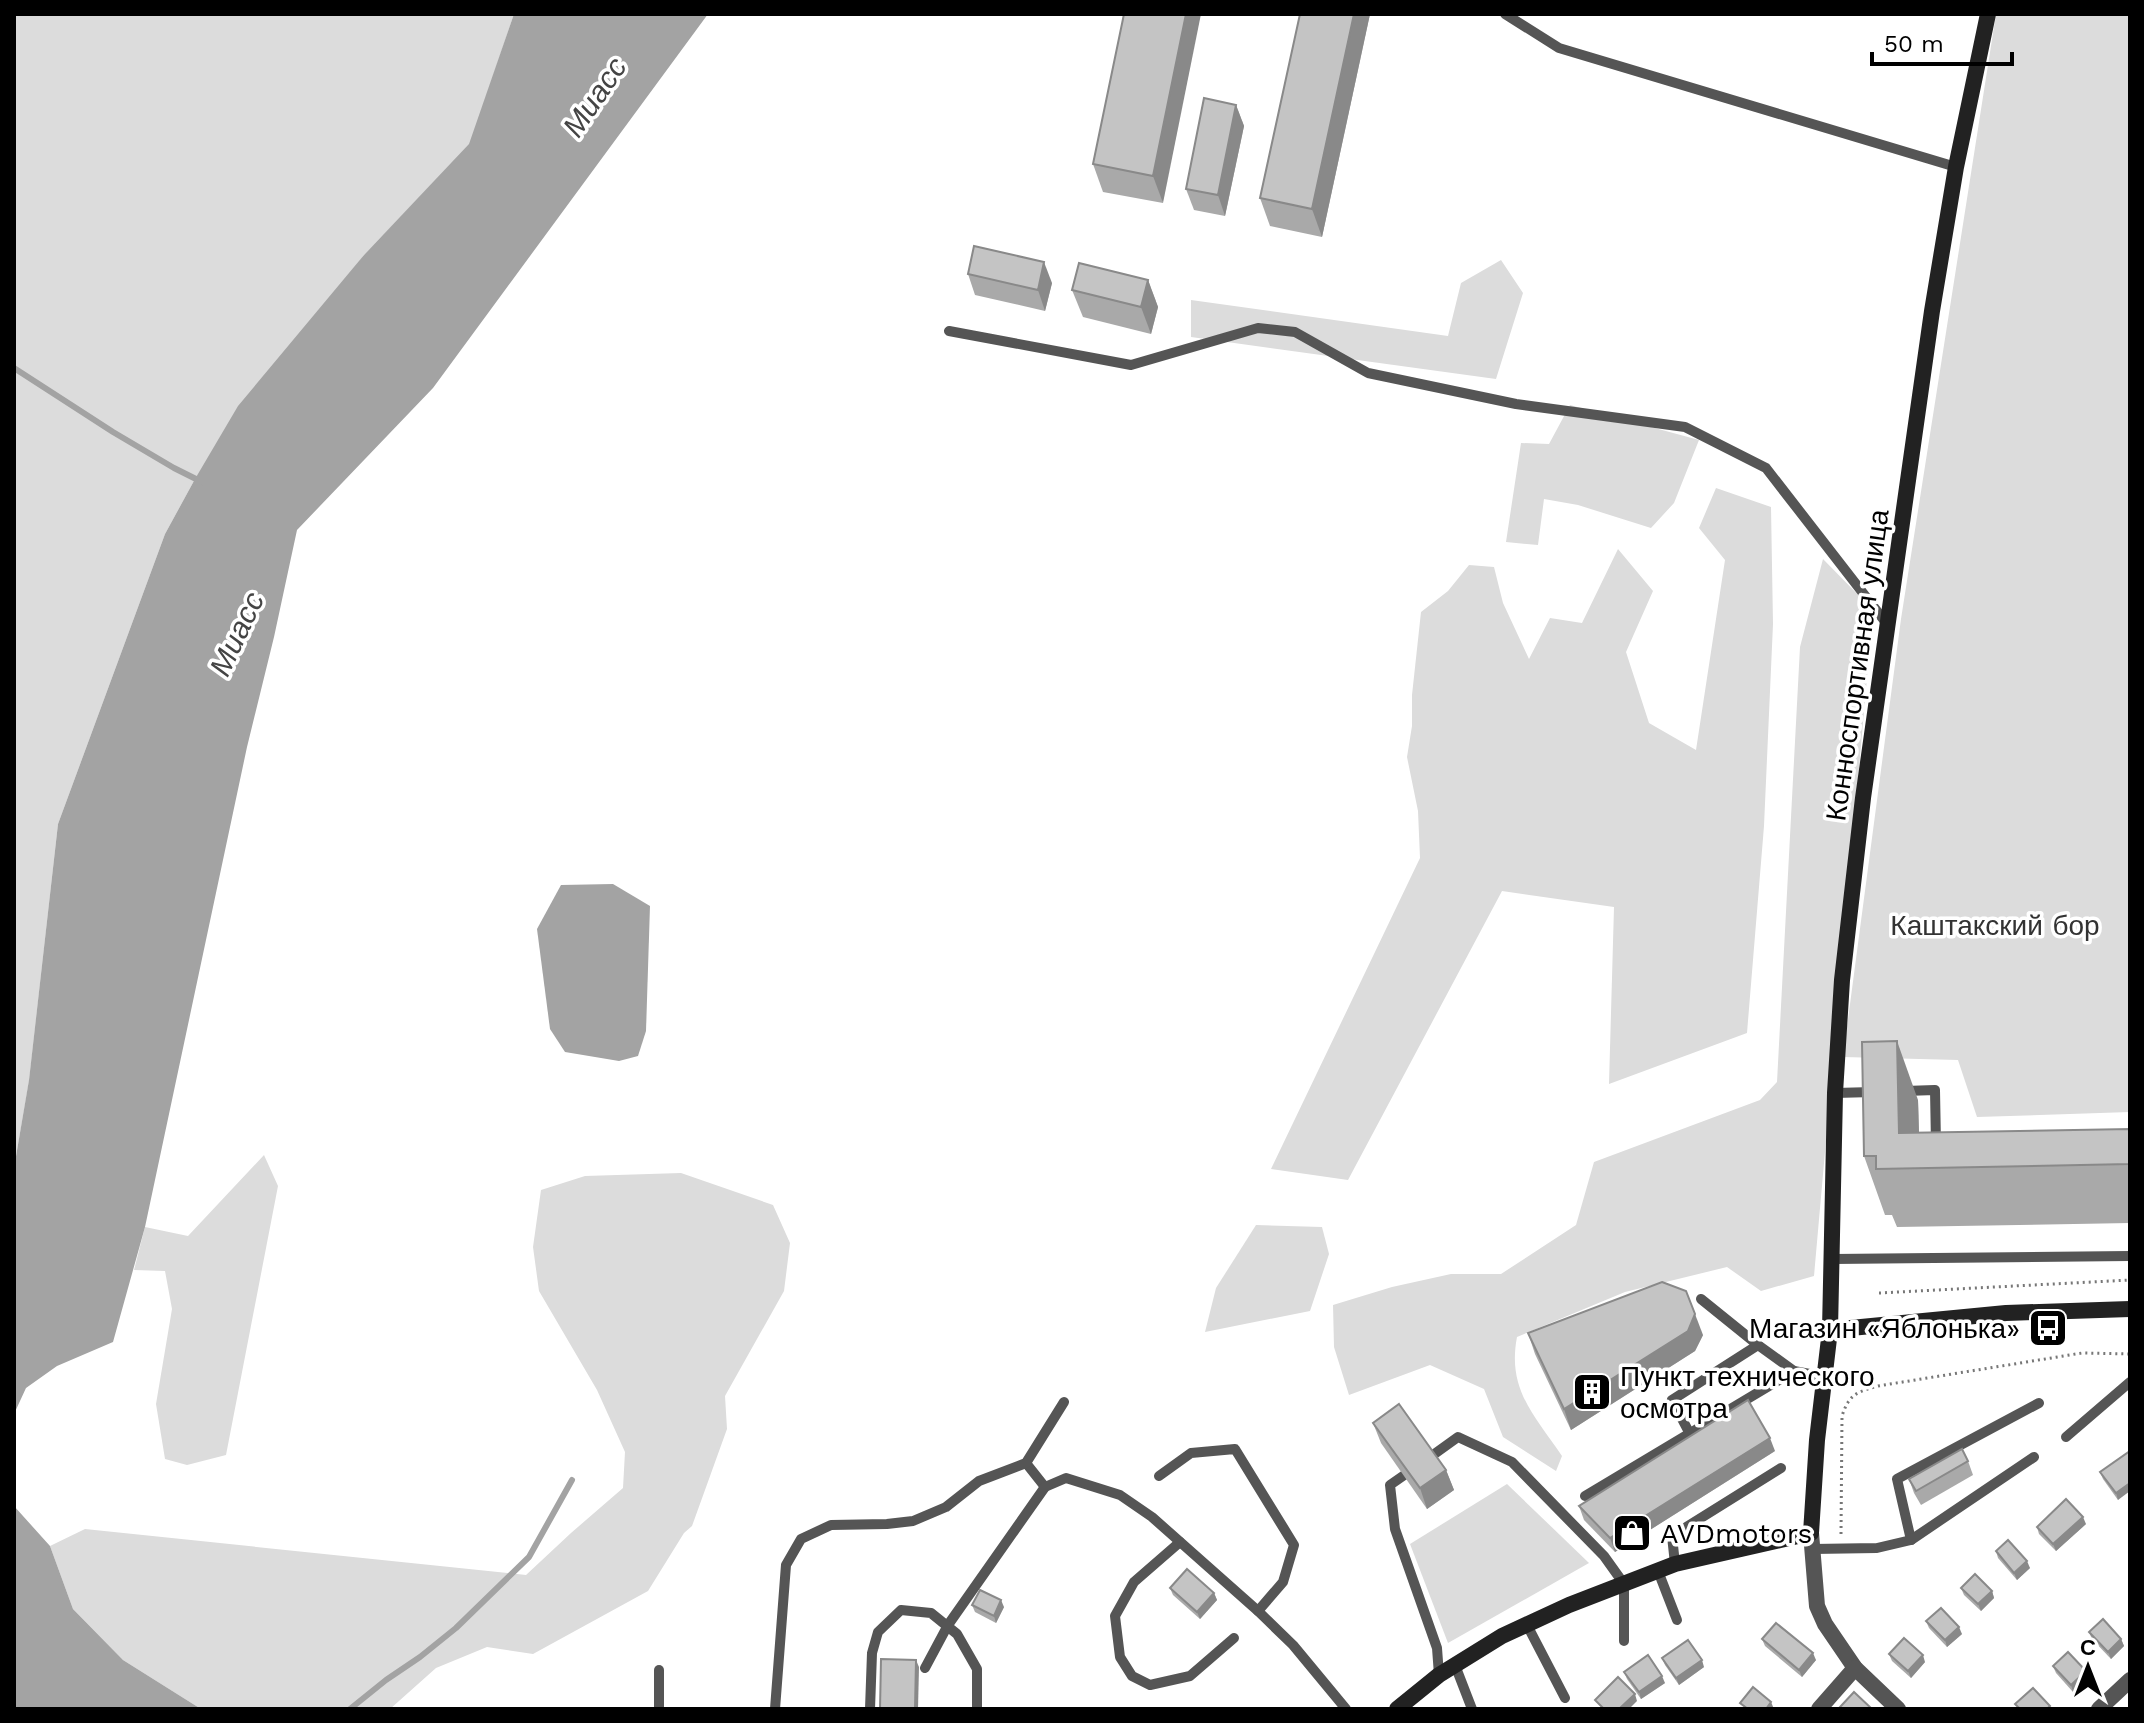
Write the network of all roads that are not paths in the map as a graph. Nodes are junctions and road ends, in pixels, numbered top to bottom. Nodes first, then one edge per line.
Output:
1 (1505, 14) edge
2 (1988, 14) edge
3 (1956, 167) junction
4 (949, 331) dead end
5 (1888, 625) junction
6 (1892, 1091) edge
7 (1878, 1092) edge
8 (1835, 1093) junction
9 (1937, 1161) edge
10 (2130, 1256) edge
11 (1833, 1259) junction
12 (1701, 1299) dead end
13 (2130, 1309) edge
14 (1830, 1330) junction
15 (1758, 1345) junction
16 (1794, 1371) junction
17 (1825, 1377) junction
18 (2130, 1382) edge
19 (1064, 1402) dead end
20 (2039, 1403) dead end
21 (1690, 1434) junction
22 (2066, 1437) dead end
23 (2034, 1457) dead end
24 (1026, 1463) junction
25 (1781, 1468) dead end
26 (1159, 1476) dead end
27 (1045, 1487) junction
28 (1585, 1496) dead end
29 (1911, 1540) junction
30 (1812, 1541) junction
31 (1180, 1542) junction
32 (1675, 1564) junction
33 (1658, 1571) junction
34 (1624, 1584) junction
35 (1258, 1611) junction
36 (1677, 1620) dead end
37 (1526, 1623) junction
38 (948, 1625) junction
39 (1234, 1638) dead end
40 (1624, 1641) dead end
41 (1455, 1665) junction
42 (925, 1668) dead end
43 (1855, 1668) junction
44 (659, 1670) dead end
45 (1439, 1675) junction
46 (2130, 1680) edge
47 (1565, 1698) dead end
48 (1401, 1708) edge
49 (659, 1709) edge
50 (775, 1709) edge
51 (870, 1709) edge
52 (977, 1709) edge
53 (1346, 1709) edge
54 (1472, 1709) edge
55 (1819, 1709) edge
56 (1898, 1709) edge
57 (2099, 1709) edge

1 - 3 lane
2 - 3 main road, Конноспортивная улица
3 - 5 main road, Конноспортивная улица
4 - 5 lane
5 - 8 main road, Конноспортивная улица
6 - 9 lane
7 - 8 lane
8 - 11 main road, Конноспортивная улица
10 - 11 lane
11 - 14 main road, Конноспортивная улица
12 - 15 lane
13 - 14 main road
14 - 17 main road, Конноспортивная улица
15 - 16 lane
15 - 21 lane
16 - 17 lane
16 - 21 lane
17 - 30 main road, Конноспортивная улица
18 - 22 lane
19 - 24 lane
20 - 29 lane
21 - 28 lane
23 - 29 lane
24 - 27 lane
24 - 50 lane
25 - 32 lane
26 - 35 lane
27 - 31 lane
27 - 38 lane
29 - 30 lane
30 - 32 main road
30 - 43 street
31 - 35 lane
31 - 39 lane
32 - 33 main road
33 - 34 main road
33 - 36 lane
34 - 37 main road
34 - 40 lane
34 - 45 lane
35 - 53 lane
37 - 41 main road
37 - 47 lane
38 - 42 lane
38 - 51 lane
38 - 52 lane
41 - 45 main road
41 - 54 lane
43 - 55 street
43 - 56 street
44 - 49 lane
45 - 48 main road
46 - 57 street

